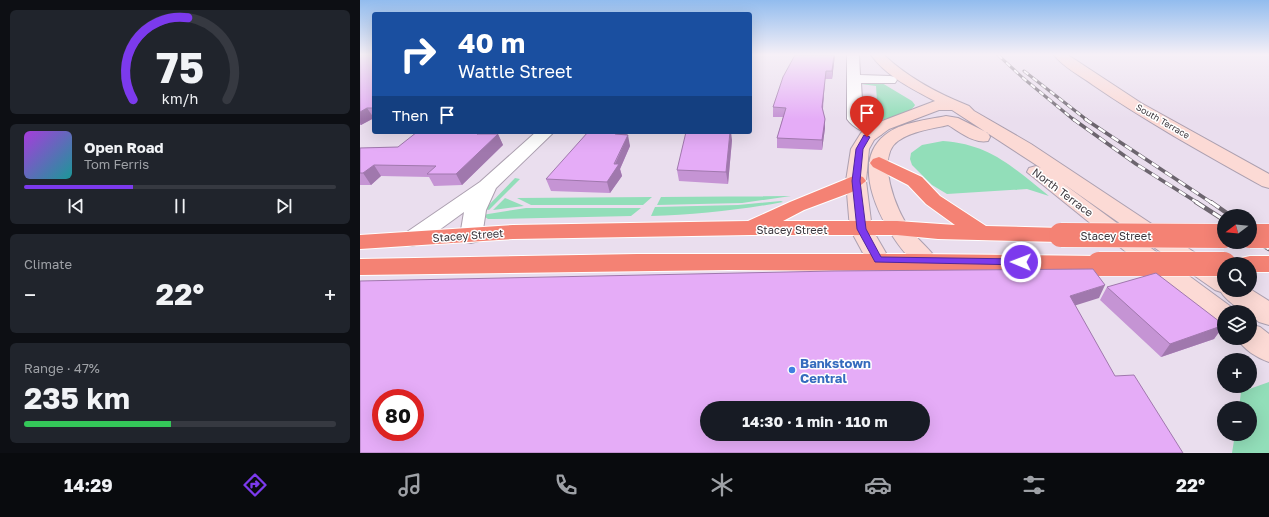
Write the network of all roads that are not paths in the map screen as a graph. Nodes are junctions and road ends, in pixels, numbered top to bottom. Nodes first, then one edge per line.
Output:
1 (885, 76) edge
2 (901, 76) edge
3 (1089, 76) edge
4 (854, 79) joint
5 (890, 80) junction
6 (930, 108) junction
7 (955, 115) junction
8 (915, 129) junction
9 (875, 131) junction
10 (544, 134) edge
11 (988, 140) junction
12 (879, 164) junction
13 (856, 181) junction
14 (1269, 182) edge
15 (487, 186) junction
16 (751, 228) junction
17 (897, 228) junction
18 (862, 229) junction
19 (982, 233) junction
20 (471, 236) junction
21 (1217, 236) edge
22 (1257, 236) edge
23 (1269, 236) edge
24 (412, 239) junction
25 (360, 242) edge
26 (878, 260) junction
27 (926, 261) junction
28 (1217, 264) edge
29 (1257, 264) edge
30 (1269, 264) edge
31 (360, 267) edge
32 (1217, 279) edge
33 (1243, 297) edge
34 (1217, 311) edge
35 (1269, 315) edge
36 (1257, 341) edge
37 (1269, 350) edge

1 - 5 main road
2 - 7 main road
3 - 14 main road, South Terrace
4 - 5 street
4 - 9 street
5 - 6 main road
6 - 7 main road
6 - 9 main road
7 - 8 main road
7 - 11 main road, North Terrace
7 - 32 main road, North Terrace
8 - 11 main road
8 - 12 main road
9 - 13 main road
10 - 15 street
11 - 34 main road, North Terrace
12 - 17 main road
12 - 19 highway
13 - 16 highway
13 - 18 main road
15 - 20 street
15 - 24 street
16 - 18 highway, Stacey Street
16 - 20 highway, Stacey Street
17 - 18 highway, Stacey Street
17 - 19 highway, Stacey Street
17 - 27 main road
18 - 26 main road
19 - 21 highway, Stacey Street, bridge
20 - 24 highway, Stacey Street
22 - 23 highway, bridge
24 - 25 highway, Stacey Street
26 - 27 highway
26 - 31 highway
27 - 28 highway, bridge
29 - 30 highway
33 - 35 main road
36 - 37 main road

